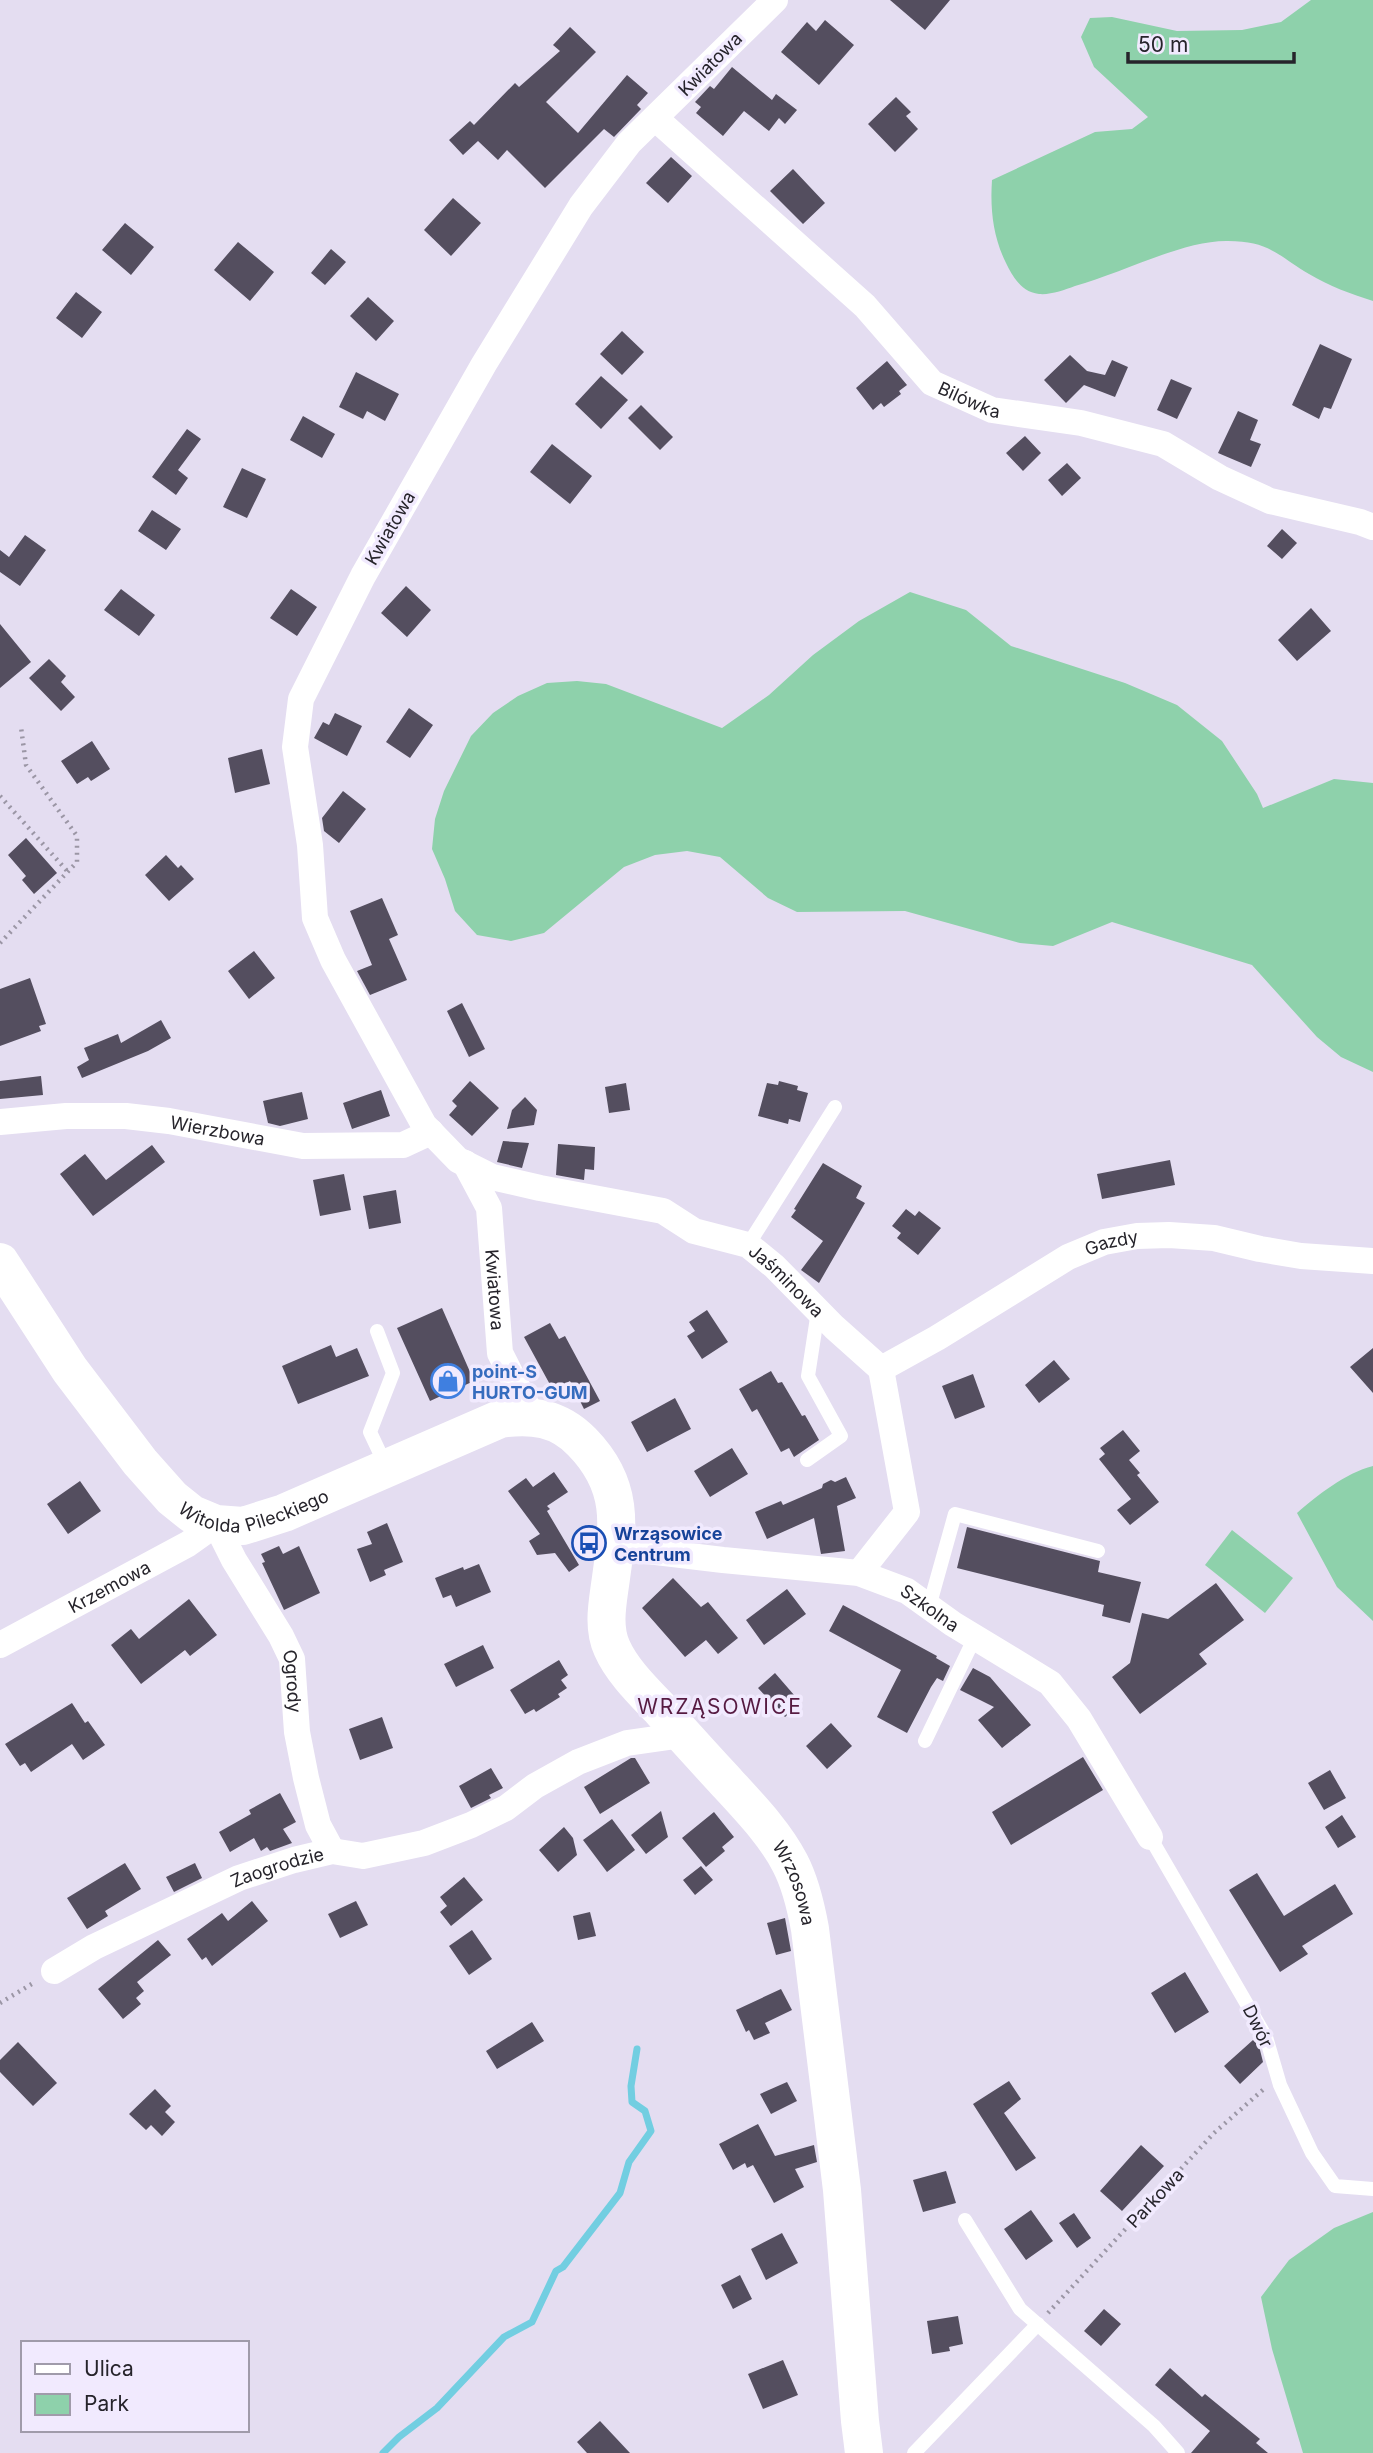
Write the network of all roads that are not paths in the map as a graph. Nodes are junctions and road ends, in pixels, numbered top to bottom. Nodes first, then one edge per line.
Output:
1 (773, 1) edge
2 (655, 118) junction
3 (1373, 527) edge
4 (835, 1107) dead end
5 (0, 1122) edge
6 (431, 1132) junction
7 (465, 1163) junction
8 (748, 1245) junction
9 (1373, 1261) edge
10 (0, 1262) edge
11 (818, 1311) junction
12 (377, 1331) dead end
13 (881, 1369) junction
14 (532, 1416) junction
15 (807, 1460) dead end
16 (387, 1468) junction
17 (216, 1524) junction
18 (614, 1546) junction
19 (1098, 1551) dead end
20 (859, 1573) junction
21 (929, 1607) junction
22 (975, 1637) junction
23 (0, 1645) edge
24 (683, 1735) junction
25 (925, 1741) dead end
26 (1150, 1837) joint
27 (332, 1851) junction
28 (54, 1971) road end
29 (1373, 2189) edge
30 (965, 2220) dead end
31 (1038, 2324) junction
32 (864, 2453) edge
33 (914, 2453) edge
34 (1178, 2453) edge

1 - 2 street, Kwiatowa
2 - 3 street, Bilówka
2 - 6 street, Kwiatowa
4 - 8 lane
5 - 6 street, Wierzbowa
6 - 7 street, Jaśminowa
7 - 8 street, Jaśminowa
7 - 14 street, Kwiatowa
8 - 11 street, Jaśminowa
9 - 13 street, Gazdy
10 - 17 street, Witolda Pileckiego
11 - 13 street, Jaśminowa
11 - 15 lane
12 - 16 lane
13 - 20 street
14 - 16 street, Witolda Pileckiego
14 - 18 street, Wrzosowa
16 - 17 street, Witolda Pileckiego
17 - 23 street, Krzemowa
17 - 27 street, Ogrody
18 - 20 street, Szkolna
18 - 24 street, Wrzosowa
19 - 21 lane
20 - 21 street, Szkolna
21 - 22 street, Szkolna
22 - 25 lane
22 - 26 street, Szkolna
24 - 27 street, Zaogrodzie
24 - 32 street, Wrzosowa
26 - 29 lane, Dwór
27 - 28 street, Zaogrodzie
30 - 31 lane
31 - 33 lane
31 - 34 lane

